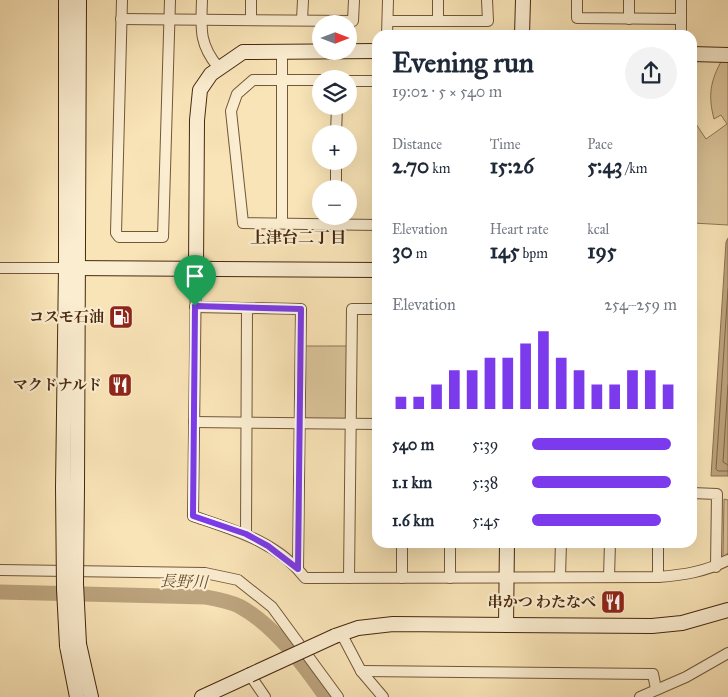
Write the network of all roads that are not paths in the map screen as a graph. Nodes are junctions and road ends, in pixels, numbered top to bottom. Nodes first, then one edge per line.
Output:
1 (66, 0) edge
2 (79, 0) edge
3 (122, 0) edge
4 (170, 0) edge
5 (202, 0) edge
6 (251, 0) edge
7 (303, 0) edge
8 (354, 0) edge
9 (388, 0) edge
10 (438, 0) edge
11 (487, 0) edge
12 (523, 0) edge
13 (577, 0) edge
14 (630, 0) edge
15 (681, 0) edge
16 (629, 18) junction
17 (121, 19) junction
18 (170, 19) junction
19 (681, 19) junction
20 (202, 20) junction
21 (251, 20) junction
22 (302, 20) junction
23 (388, 21) junction
24 (438, 21) junction
25 (387, 30) edge
26 (522, 30) edge
27 (681, 30) edge
28 (372, 51) edge
29 (282, 52) junction
30 (697, 54) edge
31 (728, 55) edge
32 (218, 67) junction
33 (284, 79) junction
34 (312, 80) edge
35 (357, 81) edge
36 (372, 82) edge
37 (312, 221) edge
38 (282, 223) junction
39 (357, 223) edge
40 (372, 224) edge
41 (0, 268) edge
42 (73, 268) junction
43 (196, 269) junction
44 (372, 270) edge
45 (195, 306) junction
46 (247, 308) junction
47 (372, 309) edge
48 (194, 422) junction
49 (247, 423) junction
50 (300, 423) junction
51 (351, 424) junction
52 (372, 424) edge
53 (697, 493) edge
54 (246, 534) junction
55 (402, 548) edge
56 (450, 548) edge
57 (506, 548) edge
58 (561, 548) edge
59 (610, 548) edge
60 (658, 548) edge
61 (728, 560) edge
62 (716, 567) junction
63 (298, 569) junction
64 (0, 570) edge
65 (658, 576) junction
66 (506, 577) junction
67 (560, 577) junction
68 (610, 577) junction
69 (349, 578) junction
70 (402, 578) junction
71 (450, 578) junction
72 (728, 610) edge
73 (506, 625) junction
74 (338, 635) junction
75 (73, 645) junction
76 (728, 652) edge
77 (361, 671) junction
78 (250, 675) junction
79 (656, 689) junction
80 (77, 697) edge
81 (90, 697) edge
82 (202, 697) edge
83 (265, 697) edge
84 (338, 697) edge
85 (383, 697) edge
86 (640, 697) edge

1 - 42 street
2 - 42 street
3 - 17 street
4 - 18 street
5 - 20 street
6 - 21 street
7 - 22 street
8 - 22 street
9 - 23 street
10 - 24 street
11 - 24 street
12 - 26 street
13 - 16 street
14 - 16 street
15 - 19 street
16 - 19 street
17 - 18 street
17 - 18 street
18 - 20 street
19 - 27 street
20 - 21 street
20 - 32 street
21 - 22 street
23 - 24 street
23 - 25 street
28 - 29 street
29 - 32 street
29 - 33 street
30 - 31 street
32 - 43 street
33 - 34 street
33 - 38 street
33 - 38 street
35 - 36 street
37 - 38 street
39 - 40 street
41 - 42 street
42 - 43 street
42 - 75 street, bridge
43 - 44 street
43 - 45 street
45 - 46 street
45 - 48 street
46 - 49 street
46 - 50 street
47 - 51 street
48 - 49 street
48 - 54 street
49 - 50 street
49 - 54 street
50 - 51 street
50 - 63 street
51 - 52 street
51 - 69 street
53 - 62 street
54 - 63 street
55 - 70 street
56 - 71 street
57 - 66 street
58 - 67 street
59 - 68 street
60 - 65 street
61 - 62 street
62 - 65 street
63 - 69 street
64 - 84 street
65 - 68 street
66 - 67 street
66 - 71 street
66 - 73 street
67 - 68 street
69 - 70 street
70 - 71 street
72 - 73 street
73 - 74 street
74 - 77 street
74 - 78 street, bridge
75 - 80 street
75 - 81 street
76 - 79 street
77 - 79 street
77 - 85 street
78 - 82 street
78 - 83 street
79 - 86 street

